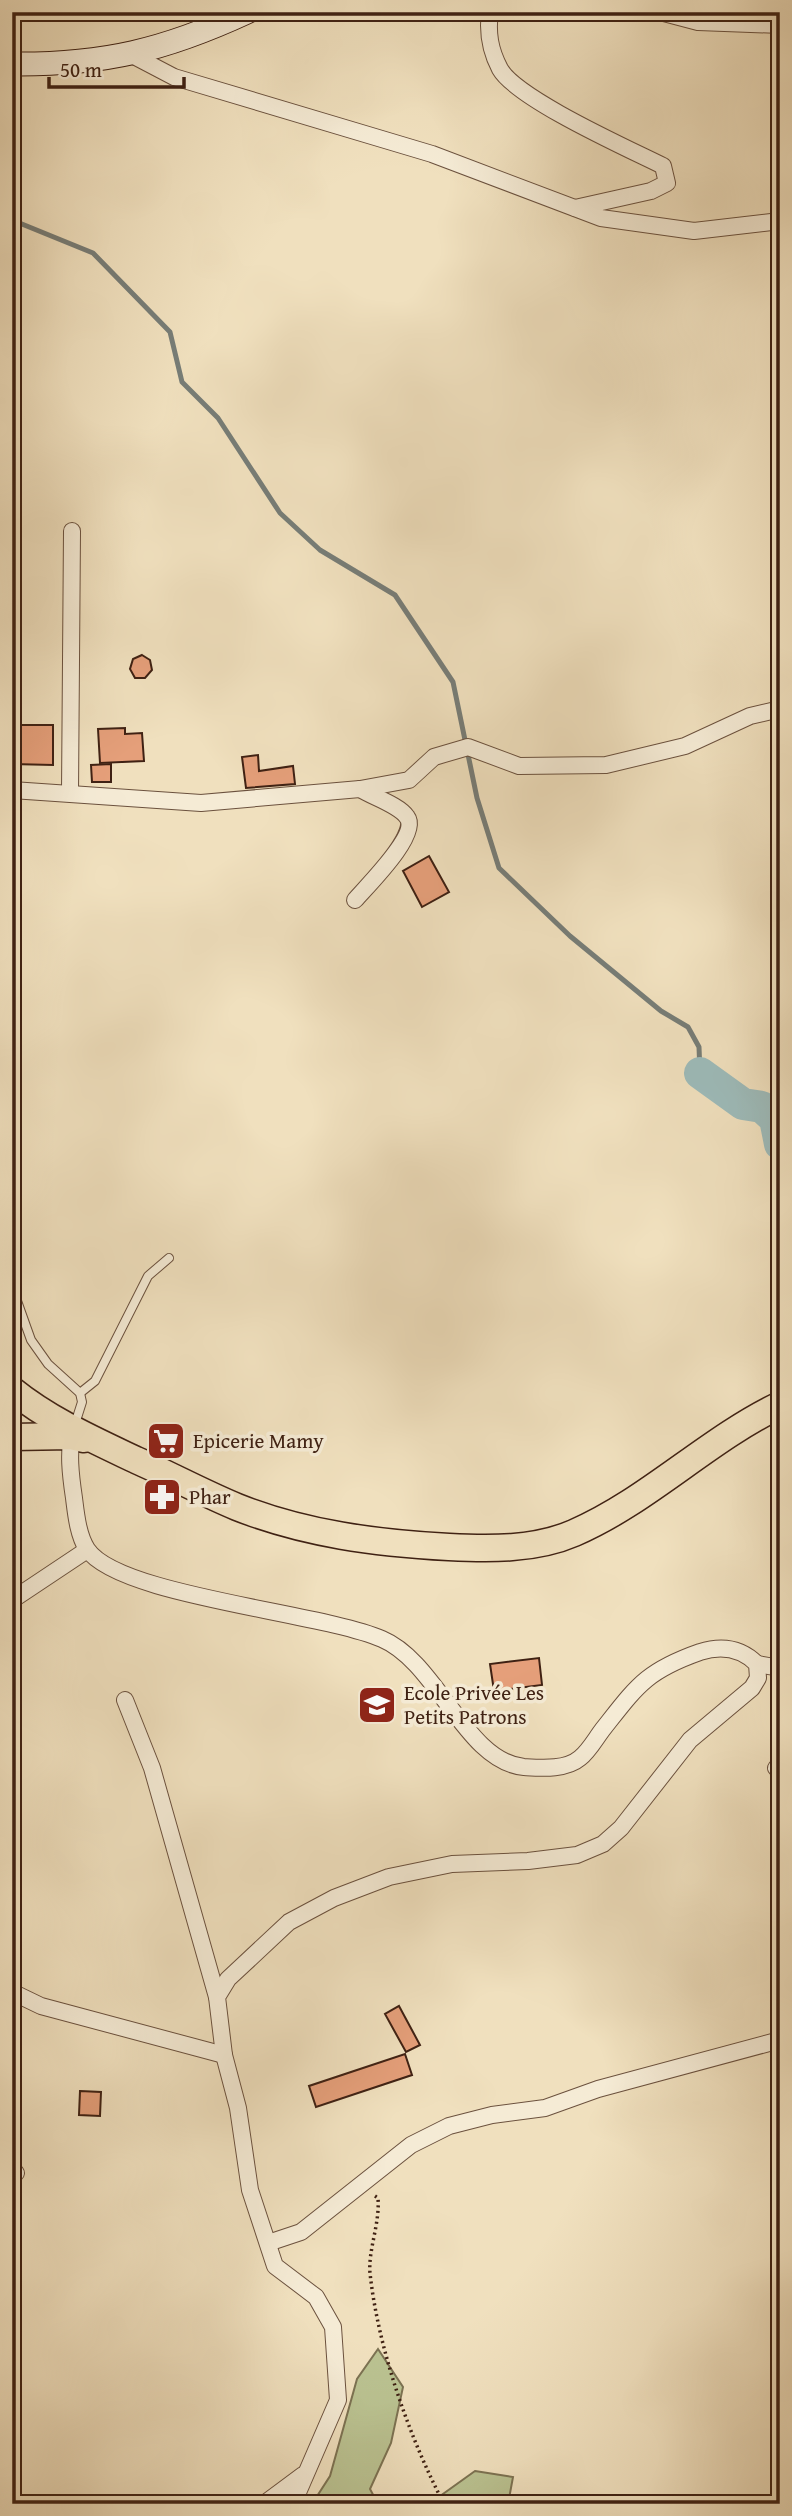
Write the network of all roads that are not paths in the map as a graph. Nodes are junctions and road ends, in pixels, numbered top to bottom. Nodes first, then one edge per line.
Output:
1 (247, 12) edge
2 (490, 12) edge
3 (660, 12) edge
4 (780, 25) edge
5 (132, 55) junction
6 (12, 64) edge
7 (575, 208) junction
8 (780, 221) edge
9 (72, 531) dead end
10 (780, 709) edge
11 (360, 789) junction
12 (12, 790) edge
13 (70, 792) junction
14 (355, 900) dead end
15 (169, 1258) dead end
16 (12, 1287) edge
17 (12, 1390) edge
18 (80, 1393) junction
19 (780, 1405) edge
20 (73, 1433) junction
21 (12, 1437) edge
22 (87, 1550) junction
23 (12, 1600) edge
24 (757, 1664) junction
25 (780, 1668) edge
26 (125, 1700) dead end
27 (12, 1992) edge
28 (217, 1997) junction
29 (780, 2040) edge
30 (224, 2055) junction
31 (268, 2243) junction
32 (305, 2474) junction
33 (264, 2504) edge
34 (286, 2504) edge

1 - 5 street
2 - 7 street
3 - 4 street
5 - 6 street
5 - 7 street
7 - 8 street
9 - 13 street
10 - 11 street
11 - 13 street
11 - 14 street
12 - 13 street
15 - 18 lane
16 - 18 lane
17 - 20 main road
18 - 20 lane
19 - 20 main road
20 - 21 main road
20 - 22 street
22 - 23 street
22 - 24 street
24 - 25 street
24 - 28 street
26 - 28 street
27 - 30 street
28 - 30 street
29 - 31 street
30 - 31 street
31 - 32 street
32 - 33 street
32 - 34 street

